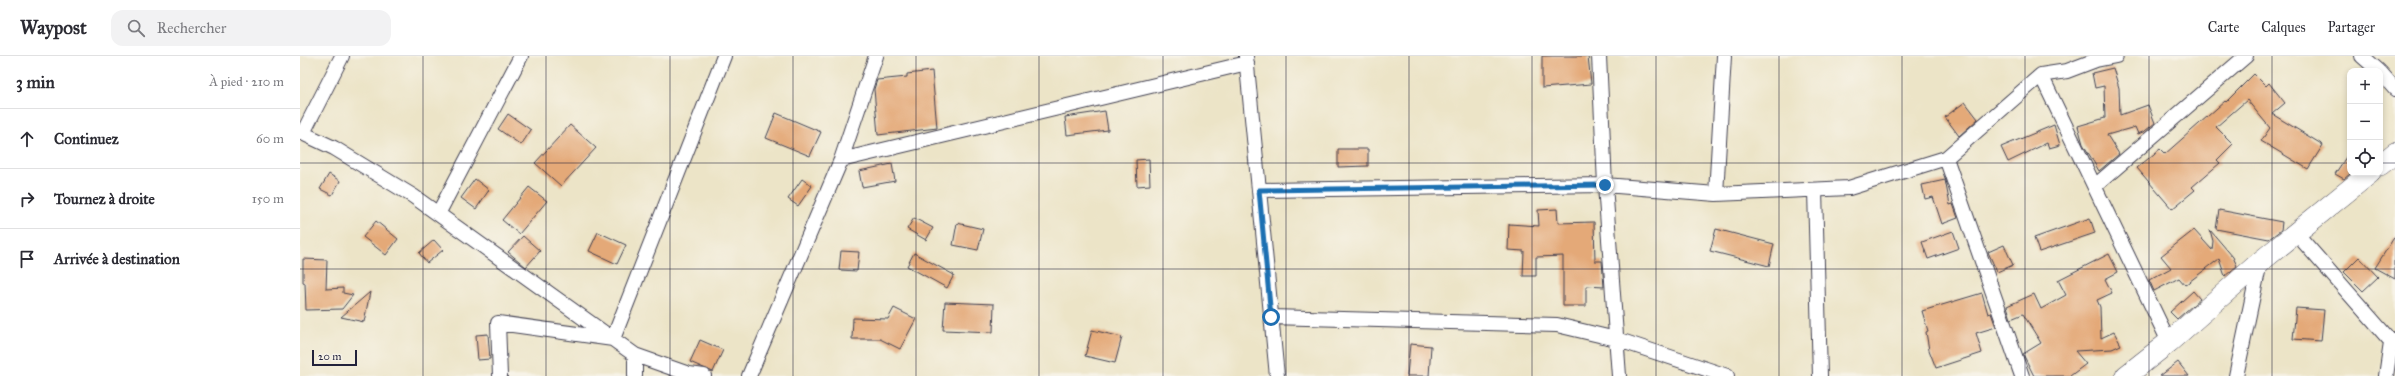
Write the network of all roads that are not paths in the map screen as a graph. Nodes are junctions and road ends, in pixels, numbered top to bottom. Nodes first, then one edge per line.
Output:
1 (342, 56) edge
2 (521, 56) edge
3 (724, 56) edge
4 (876, 56) edge
5 (1599, 56) edge
6 (1724, 56) edge
7 (2116, 56) edge
8 (2246, 56) edge
9 (2362, 56) edge
10 (1246, 59) edge
11 (2376, 68) edge
12 (2041, 75) junction
13 (2383, 75) edge
14 (2395, 88) edge
15 (301, 133) edge
16 (2395, 153) edge
17 (1946, 158) junction
18 (841, 160) junction
19 (2383, 163) edge
20 (2366, 176) edge
21 (1605, 185) junction
22 (2095, 186) junction
23 (1259, 190) junction
24 (1815, 190) junction
25 (1716, 194) junction
26 (438, 214) junction
27 (2295, 232) junction
28 (2260, 262) junction
29 (1271, 317) junction
30 (613, 339) junction
31 (1616, 339) junction
32 (2169, 342) junction
33 (2394, 343) edge
34 (635, 355) junction
35 (500, 376) edge
36 (635, 376) edge
37 (704, 376) edge
38 (749, 376) edge
39 (1277, 376) edge
40 (1619, 376) edge
41 (1727, 376) edge
42 (1820, 376) edge
43 (2022, 376) edge
44 (2126, 376) edge
45 (2236, 376) edge
46 (2386, 376) edge

1 - 15 street
2 - 26 street
3 - 30 street
4 - 18 street
5 - 21 street
6 - 25 street
7 - 12 street
8 - 22 street
9 - 11 street
10 - 18 street
10 - 23 street
12 - 17 street
12 - 22 street
13 - 14 street
15 - 26 street
16 - 19 main road
17 - 24 street
17 - 43 street
18 - 38 street
20 - 27 main road
21 - 23 street
21 - 25 street
21 - 31 street
22 - 32 street
23 - 29 street
24 - 25 street
24 - 42 street
26 - 30 street
27 - 28 main road
27 - 33 street
28 - 32 main road
28 - 45 street
29 - 31 street
29 - 39 street
30 - 34 street
30 - 35 street
31 - 40 street
31 - 41 street
32 - 44 main road
33 - 46 street
34 - 36 street
34 - 37 street

